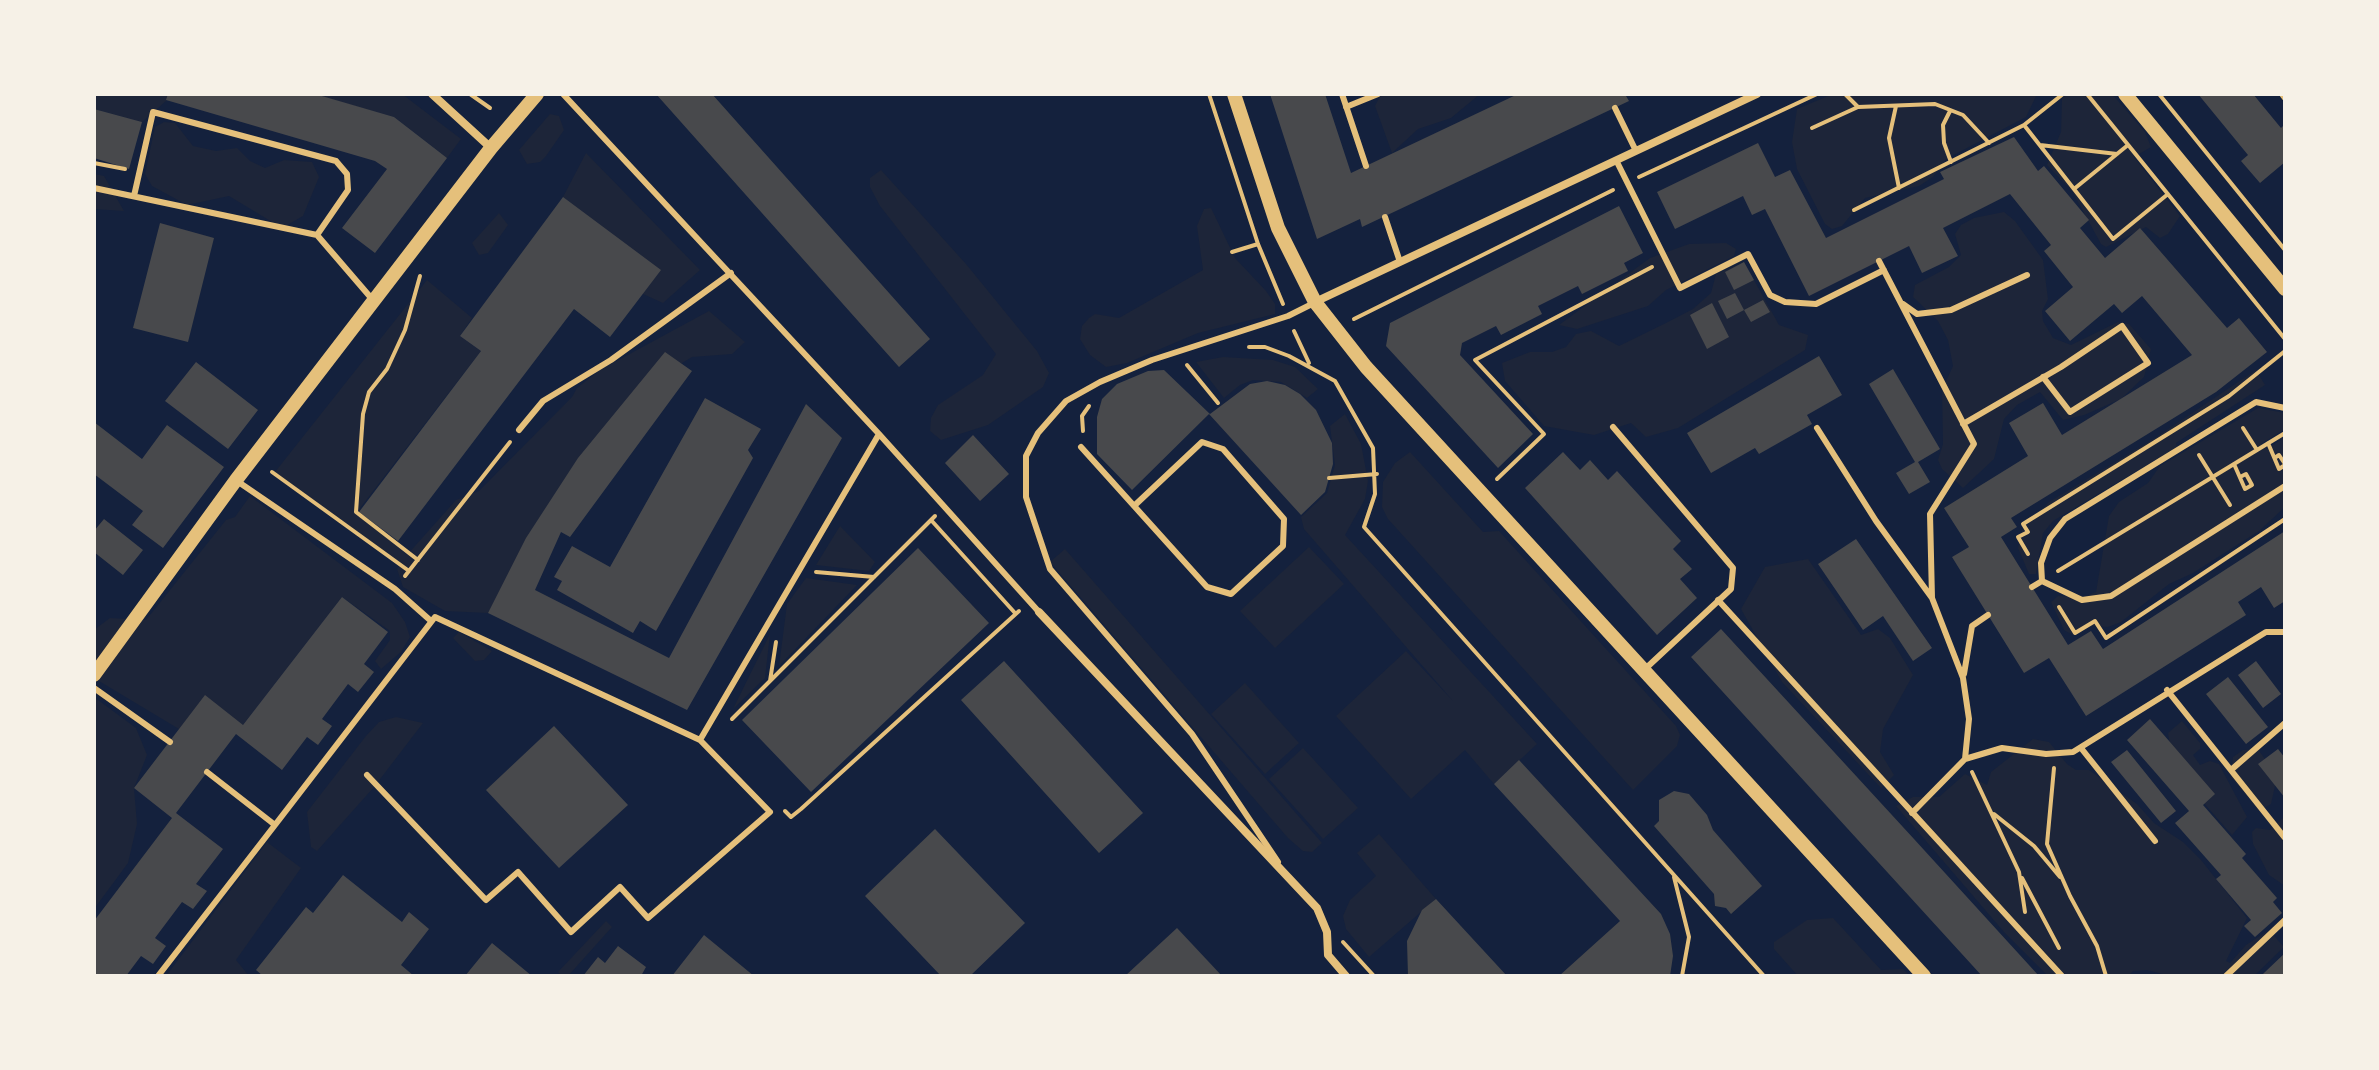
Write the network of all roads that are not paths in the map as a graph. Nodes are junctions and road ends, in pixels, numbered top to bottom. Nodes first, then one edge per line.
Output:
1 (432, 94) edge
2 (537, 94) edge
3 (563, 94) edge
4 (1234, 94) edge
5 (1342, 94) edge
6 (1378, 94) edge
7 (1757, 94) edge
8 (2125, 94) edge
9 (1346, 107) junction
10 (1615, 108) dead end
11 (491, 148) junction
12 (1636, 151) junction
13 (1616, 160) junction
14 (1366, 166) dead end
15 (94, 188) edge
16 (134, 196) junction
17 (1385, 217) dead end
18 (317, 235) junction
19 (1879, 261) dead end
20 (1400, 262) junction
21 (1884, 270) junction
22 (731, 273) junction
23 (2027, 275) dead end
24 (2285, 289) edge
25 (375, 302) junction
26 (1315, 302) junction
27 (1900, 302) junction
28 (2043, 377) junction
29 (2285, 408) edge
30 (1963, 424) junction
31 (1613, 427) dead end
32 (1817, 428) dead end
33 (519, 430) road end
34 (879, 434) junction
35 (1081, 447) dead end
36 (236, 480) junction
37 (2285, 486) edge
38 (1134, 506) junction
39 (2042, 581) junction
40 (2032, 587) dead end
41 (1932, 598) junction
42 (1718, 600) junction
43 (1039, 612) joint
44 (1988, 615) dead end
45 (431, 621) junction
46 (2285, 632) edge
47 (1644, 670) junction
48 (94, 675) edge
49 (1963, 678) junction
50 (94, 688) edge
51 (2167, 690) junction
52 (2285, 723) edge
53 (700, 740) junction
54 (170, 742) dead end
55 (2081, 748) junction
56 (1965, 759) junction
57 (2231, 770) junction
58 (207, 772) dead end
59 (367, 775) dead end
60 (1912, 813) junction
61 (275, 825) junction
62 (2285, 838) edge
63 (2155, 841) dead end
64 (1284, 872) junction
65 (2285, 920) edge
66 (158, 976) edge
67 (1346, 976) edge
68 (1924, 976) edge
69 (2062, 976) edge
70 (2226, 976) edge

1 - 11 street
2 - 11 street
3 - 22 lane
4 - 26 street
5 - 9 lane
6 - 9 lane
7 - 12 street
8 - 24 street
9 - 14 lane
10 - 12 lane
11 - 25 street
12 - 13 street
13 - 20 street
13 - 21 lane
15 - 16 lane
16 - 18 lane
16 - 18 lane
17 - 20 lane
18 - 25 lane
19 - 21 lane
20 - 26 street
21 - 27 lane
22 - 33 lane
22 - 34 lane
23 - 27 lane
25 - 36 street
26 - 47 street
26 - 64 lane
27 - 30 lane
28 - 28 lane
28 - 30 lane
29 - 39 lane
30 - 41 lane
31 - 42 lane
32 - 41 lane
34 - 43 lane
34 - 53 lane
35 - 38 lane
36 - 45 lane
36 - 48 street
37 - 39 lane
38 - 38 lane
39 - 40 lane
41 - 49 lane
42 - 47 lane
42 - 60 lane
43 - 64 street
44 - 49 lane
45 - 53 lane
45 - 61 lane
46 - 51 lane
47 - 68 street
49 - 56 lane
50 - 54 lane
51 - 55 lane
51 - 57 lane
52 - 57 lane
53 - 59 lane
55 - 56 lane
55 - 63 lane
56 - 60 lane
57 - 62 lane
58 - 61 lane
60 - 69 lane
61 - 66 lane
64 - 67 street
65 - 70 lane

